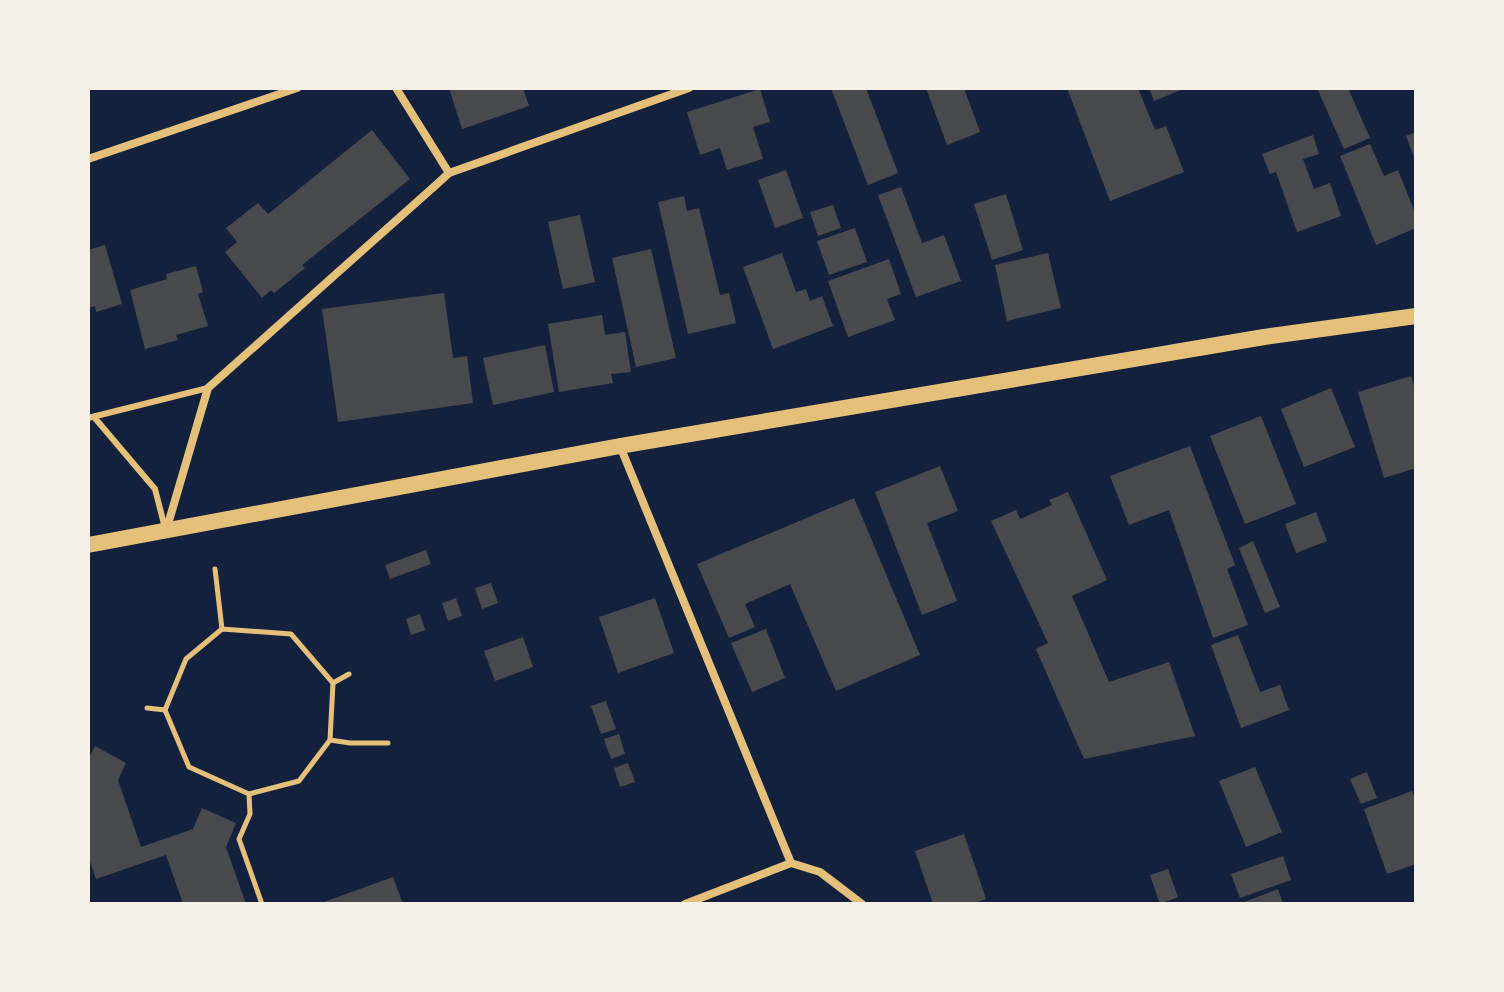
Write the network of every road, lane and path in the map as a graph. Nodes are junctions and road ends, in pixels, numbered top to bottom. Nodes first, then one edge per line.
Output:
1 (297, 88) edge
2 (396, 88) edge
3 (689, 88) edge
4 (88, 159) edge
5 (449, 173) junction
6 (1416, 316) edge
7 (208, 388) junction
8 (91, 418) edge
9 (620, 446) junction
10 (166, 531) junction
11 (89, 544) edge
12 (215, 569) dead end
13 (222, 629) junction
14 (349, 674) dead end
15 (333, 683) junction
16 (147, 708) dead end
17 (165, 710) junction
18 (330, 740) junction
19 (388, 743) dead end
20 (249, 794) junction
21 (791, 863) junction
22 (262, 904) edge
23 (685, 904) edge
24 (862, 904) edge

1 - 4 street
2 - 5 street
3 - 5 street
5 - 7 street
6 - 9 main road
7 - 8 lane
7 - 10 street
8 - 10 lane
9 - 10 main road
9 - 21 street
10 - 11 main road
12 - 13 path
13 - 15 path
13 - 17 path
14 - 15 path
15 - 18 path
16 - 17 path
17 - 20 path
18 - 19 path
18 - 20 path
20 - 22 path
21 - 23 street
21 - 24 street

